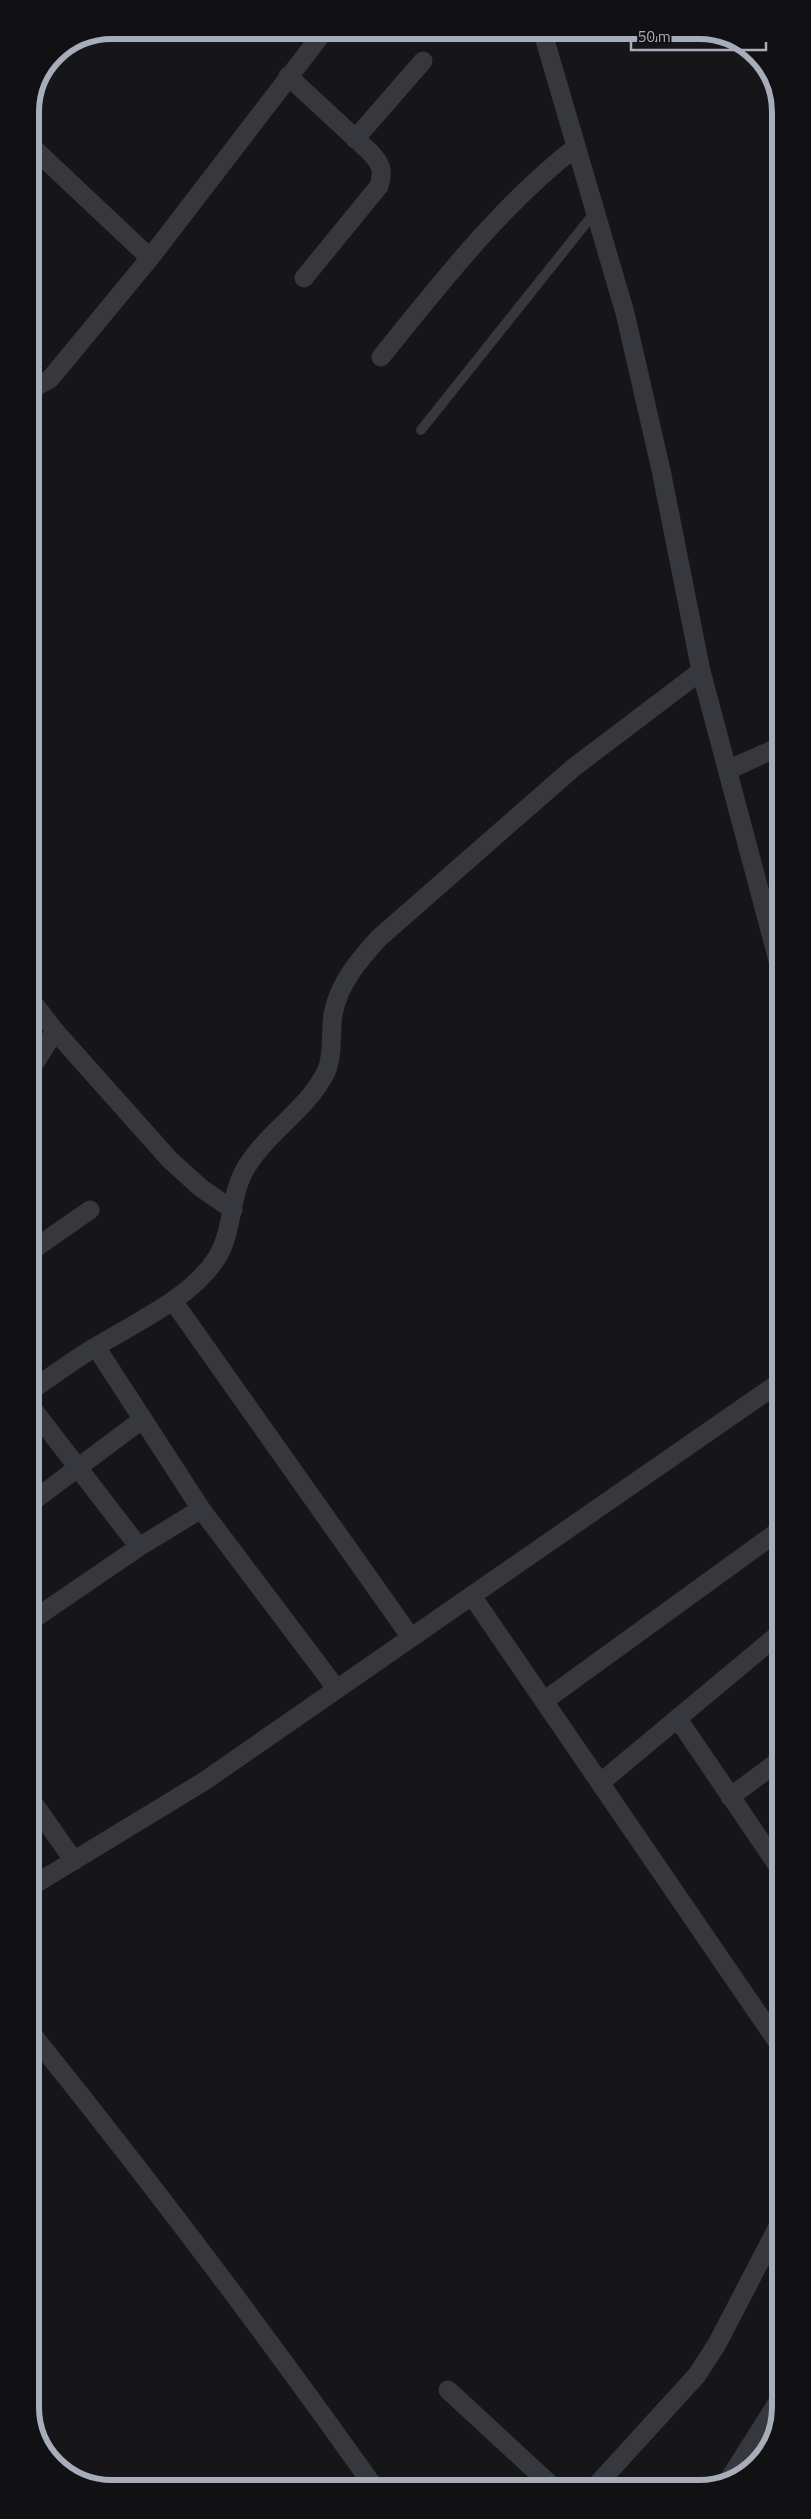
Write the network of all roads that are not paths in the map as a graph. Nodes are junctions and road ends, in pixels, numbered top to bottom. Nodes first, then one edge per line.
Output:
1 (318, 39) edge
2 (545, 39) edge
3 (422, 61) dead end
4 (288, 76) junction
5 (355, 139) junction
6 (576, 147) junction
7 (39, 154) edge
8 (595, 212) junction
9 (150, 258) junction
10 (304, 278) dead end
11 (381, 357) dead end
12 (39, 385) edge
13 (421, 430) dead end
14 (701, 671) junction
15 (772, 750) edge
16 (728, 770) junction
17 (772, 937) edge
18 (39, 1010) edge
19 (55, 1031) junction
20 (39, 1056) edge
21 (90, 1210) dead end
22 (233, 1210) junction
23 (39, 1245) edge
24 (173, 1300) junction
25 (96, 1347) junction
26 (39, 1385) edge
27 (772, 1388) edge
28 (39, 1417) edge
29 (143, 1418) junction
30 (78, 1469) junction
31 (39, 1497) edge
32 (201, 1509) junction
33 (772, 1536) edge
34 (139, 1547) junction
35 (472, 1596) junction
36 (39, 1615) edge
37 (410, 1636) junction
38 (772, 1640) edge
39 (336, 1688) junction
40 (544, 1701) junction
41 (678, 1719) junction
42 (772, 1766) edge
43 (600, 1783) junction
44 (730, 1797) junction
45 (39, 1811) edge
46 (772, 1857) edge
47 (74, 1861) junction
48 (39, 1882) edge
49 (772, 2034) edge
50 (39, 2043) edge
51 (772, 2238) edge
52 (448, 2390) dead end
53 (772, 2412) edge
54 (734, 2471) edge
55 (369, 2480) edge
56 (545, 2480) edge
57 (601, 2480) edge

1 - 4 street
2 - 6 street
3 - 5 street
4 - 5 street
4 - 9 street
5 - 10 street
6 - 8 street
6 - 11 street
7 - 9 street
8 - 13 lane
8 - 14 street
9 - 12 street
14 - 16 street
14 - 22 street
15 - 16 street
16 - 17 street
18 - 19 street
19 - 20 street
19 - 22 street
21 - 23 street
22 - 24 street
24 - 25 street
24 - 37 street
25 - 26 street
25 - 29 street
27 - 35 street
28 - 30 street
29 - 30 street
29 - 32 street
30 - 31 street
30 - 34 street
32 - 34 street
32 - 39 street
33 - 40 street
34 - 36 street
35 - 37 street
35 - 40 street
37 - 39 street
38 - 41 street
39 - 47 street
40 - 43 street
41 - 43 street
41 - 44 street
42 - 44 street
43 - 49 street
44 - 46 street
45 - 47 street
47 - 48 street
50 - 55 street
51 - 57 street
52 - 56 street
53 - 54 street

